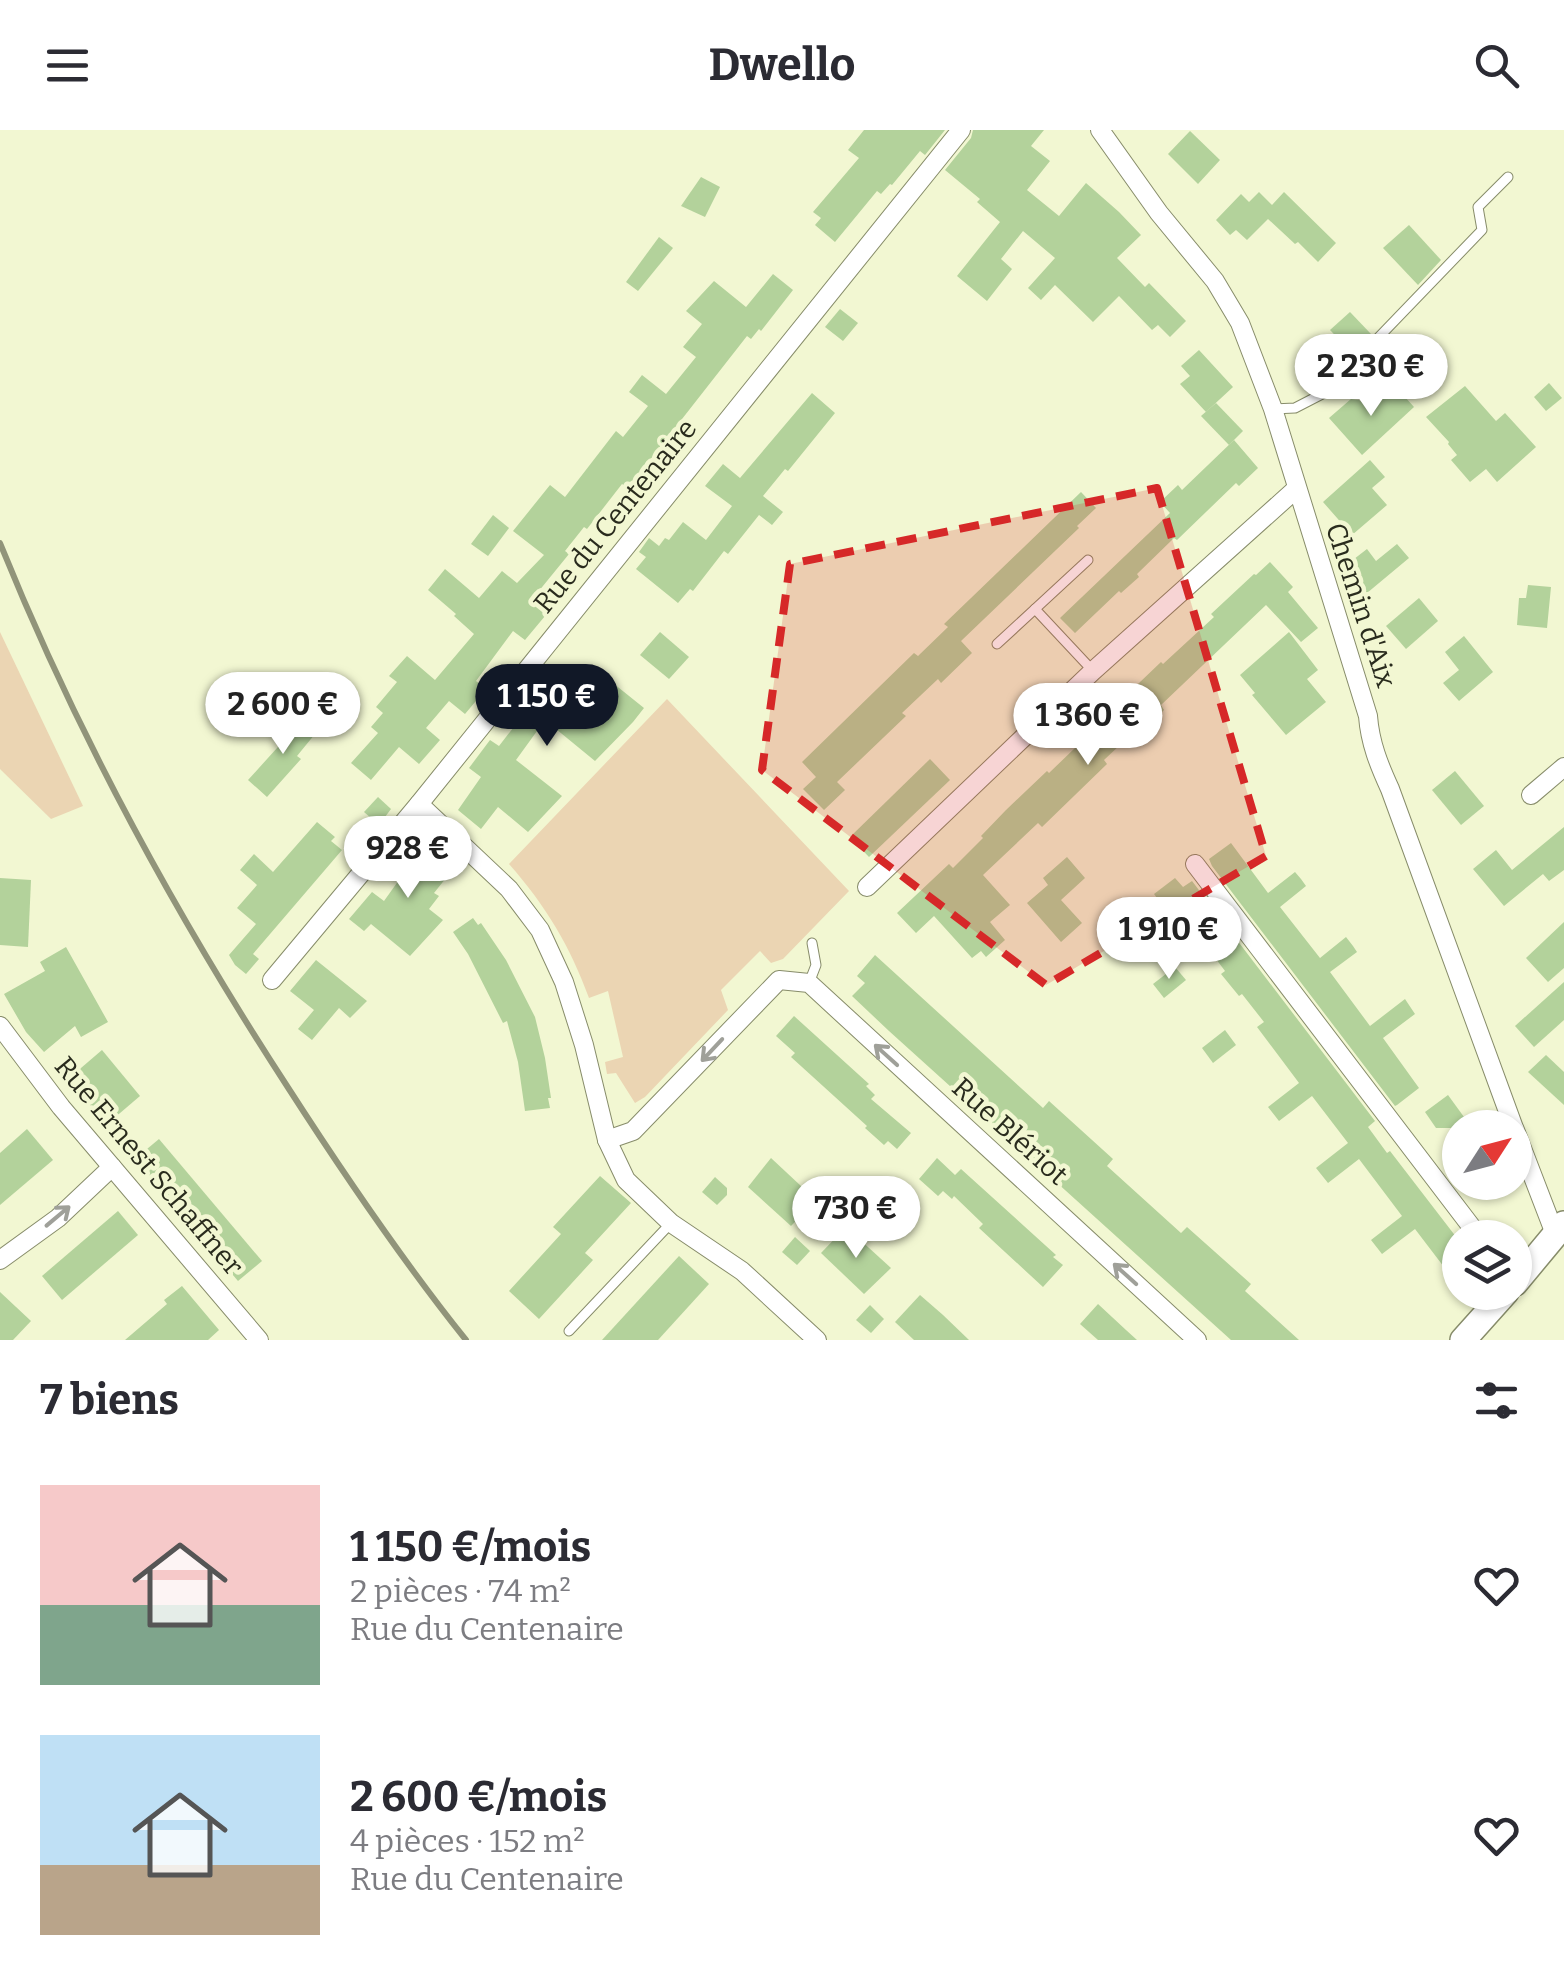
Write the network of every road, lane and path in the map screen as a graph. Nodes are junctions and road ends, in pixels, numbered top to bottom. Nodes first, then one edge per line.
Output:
1 (960, 130) edge
2 (1100, 130) edge
3 (1508, 177) dead end
4 (1272, 409) junction
5 (1296, 489) junction
6 (1088, 560) dead end
7 (1035, 609) junction
8 (997, 644) dead end
9 (1092, 671) junction
10 (1564, 768) edge
11 (1531, 795) dead end
12 (418, 804) junction
13 (1195, 864) dead end
14 (868, 887) dead end
15 (812, 943) dead end
16 (272, 980) dead end
17 (808, 983) junction
18 (0, 1026) edge
19 (1508, 1110) edge
20 (608, 1140) junction
21 (112, 1167) junction
22 (1532, 1168) edge
23 (1466, 1220) edge
24 (671, 1223) junction
25 (1559, 1229) edge
26 (0, 1260) edge
27 (1532, 1261) edge
28 (1490, 1310) edge
29 (569, 1331) dead end
30 (260, 1340) edge
31 (818, 1340) edge
32 (1197, 1340) edge
33 (1463, 1340) edge

1 - 12 street, Rue du Centenaire
2 - 4 street, Chemin d'Aix
3 - 4 lane
4 - 5 street, Chemin d'Aix
5 - 9 street
5 - 19 street, Chemin d'Aix
6 - 7 lane
7 - 8 lane
7 - 9 lane
9 - 14 street
10 - 11 street
12 - 16 street, Rue du Centenaire
12 - 20 street
13 - 23 street
15 - 17 lane
17 -> 20 street
32 -> 17 street, Rue Blériot
18 - 21 street, Rue Ernest Schaffner
20 - 24 street
26 -> 21 street
21 - 30 street, Rue Ernest Schaffner
22 - 25 street, Chemin d'Aix
24 - 29 lane
24 - 31 street
25 - 27 street
28 - 33 street

